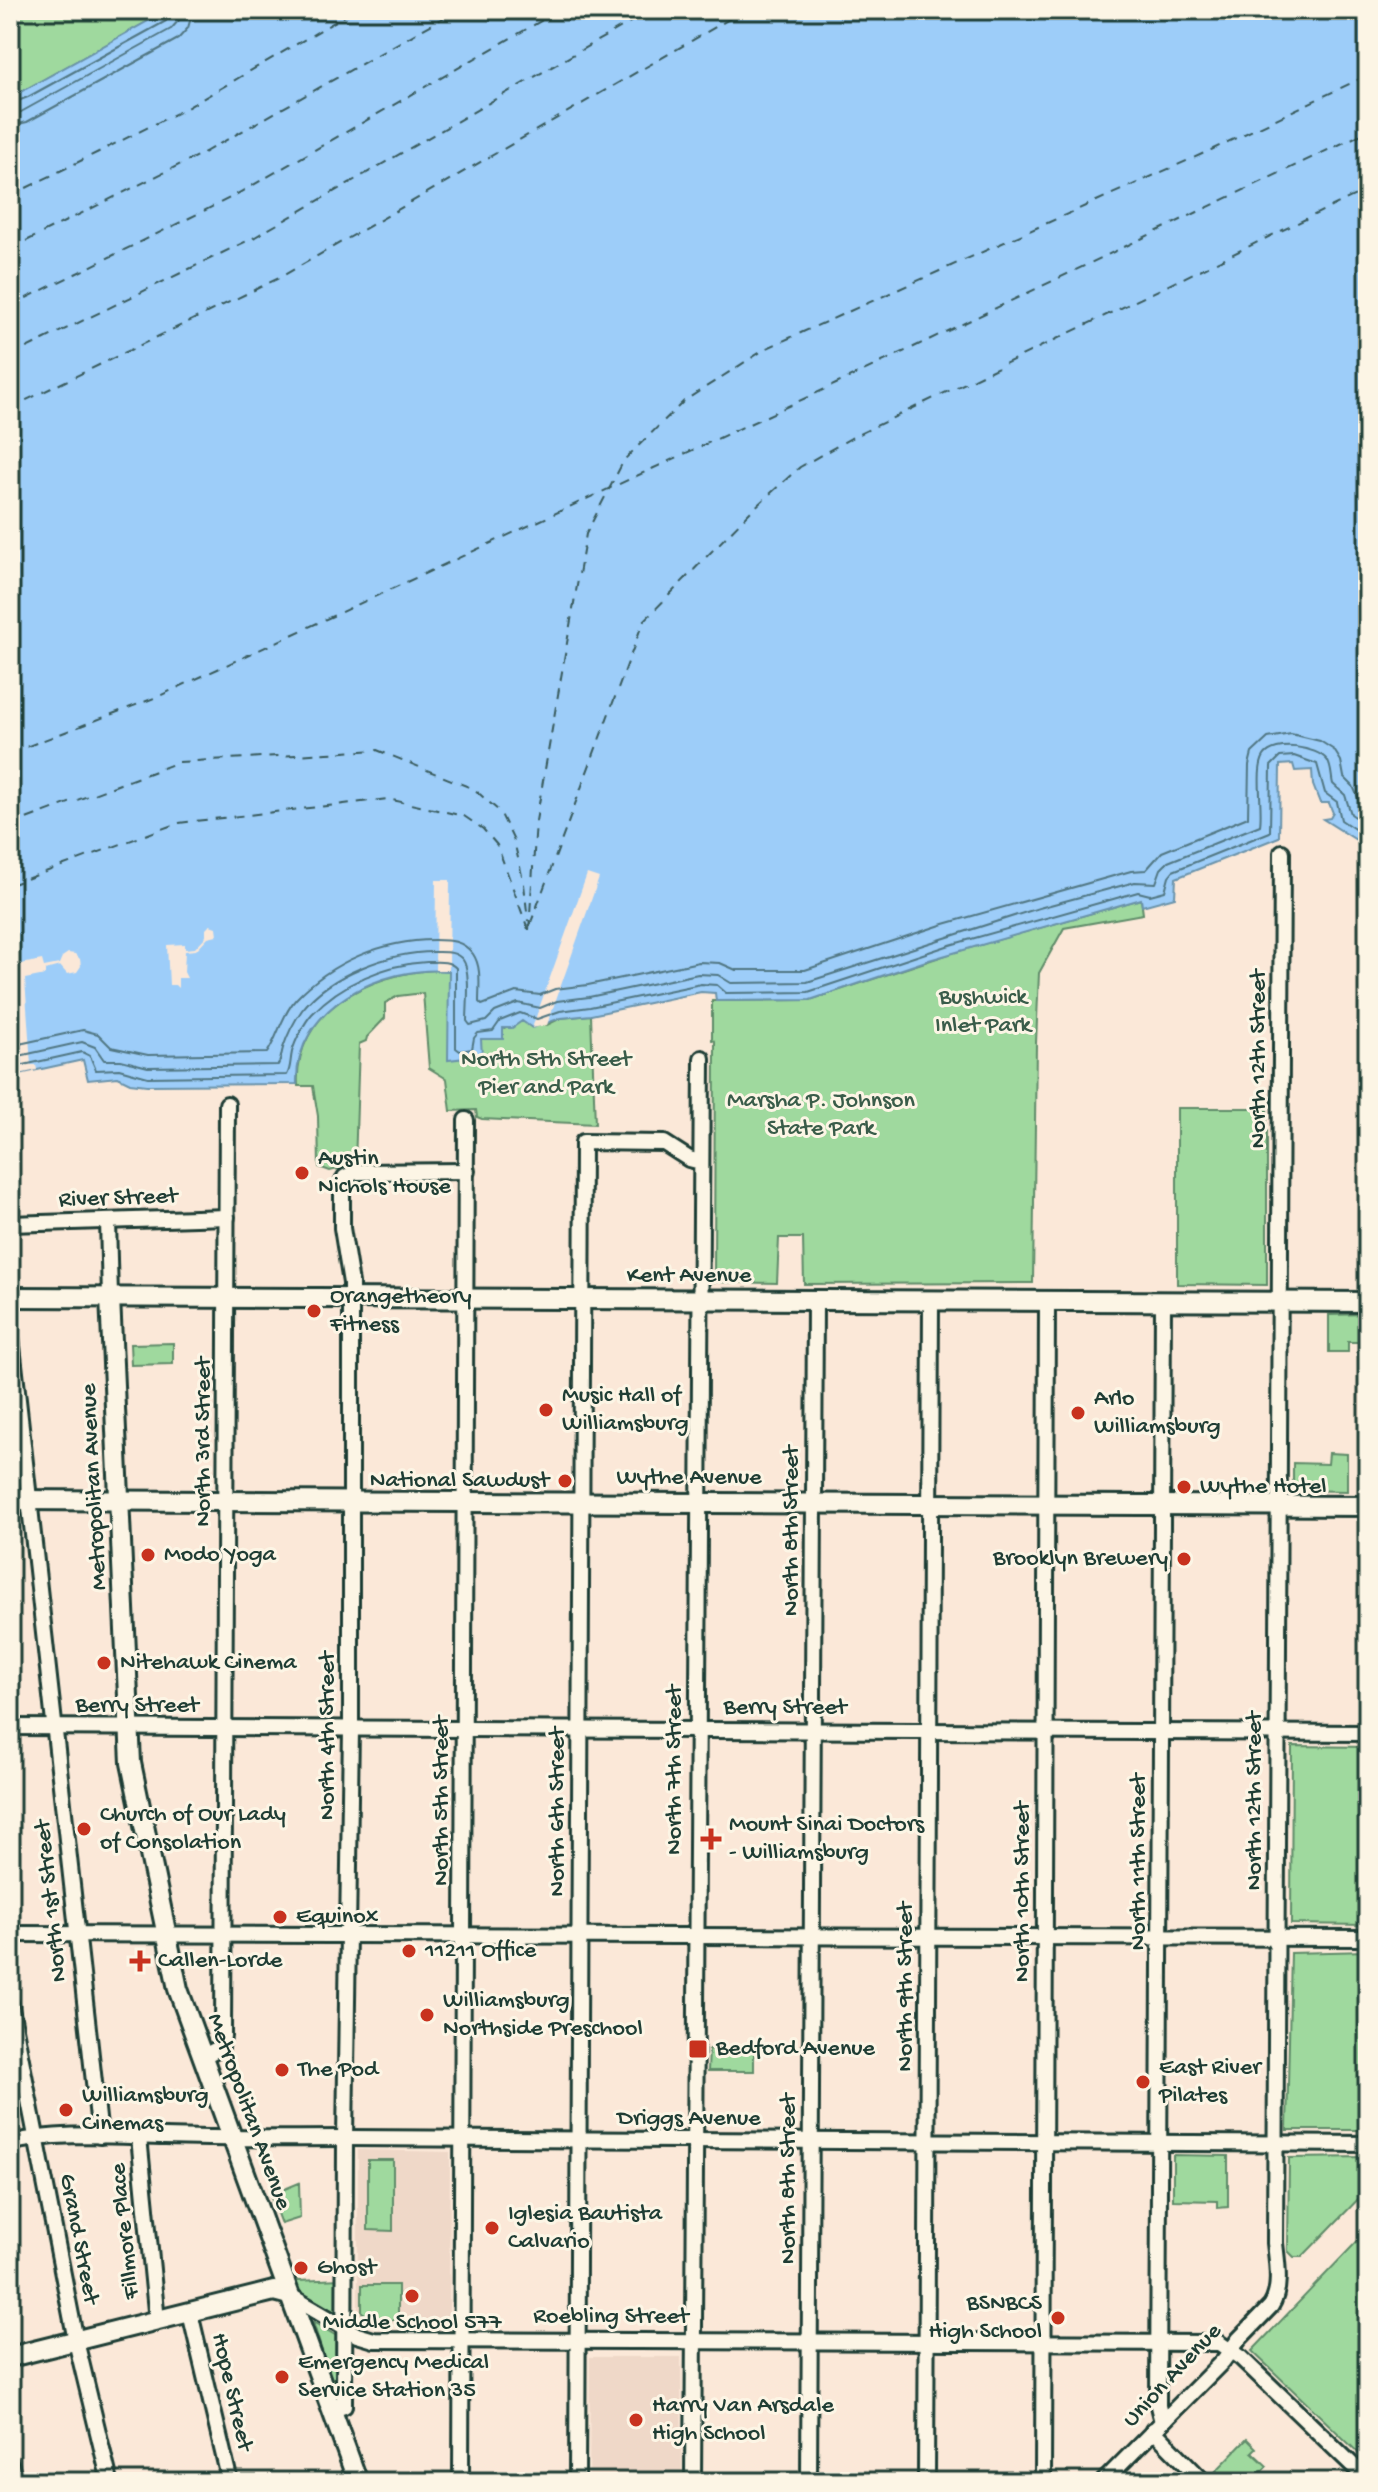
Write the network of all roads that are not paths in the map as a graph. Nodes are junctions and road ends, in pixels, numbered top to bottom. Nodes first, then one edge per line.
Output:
1 (1282, 852) dead end
2 (702, 1058) dead end
3 (227, 1104) dead end
4 (466, 1120) dead end
5 (701, 1162) junction
6 (467, 1171) junction
7 (227, 1217) junction
8 (108, 1221) junction
9 (10, 1224) edge
10 (10, 1297) edge
11 (110, 1297) junction
12 (227, 1298) junction
13 (351, 1298) junction
14 (466, 1298) junction
15 (584, 1299) junction
16 (700, 1299) junction
17 (931, 1300) junction
18 (815, 1301) junction
19 (1279, 1301) junction
20 (1047, 1302) junction
21 (1163, 1302) junction
22 (1368, 1302) edge
23 (10, 1328) edge
24 (10, 1500) edge
25 (30, 1500) junction
26 (119, 1500) junction
27 (226, 1500) junction
28 (351, 1501) junction
29 (466, 1501) junction
30 (582, 1502) junction
31 (698, 1502) junction
32 (815, 1502) junction
33 (930, 1503) junction
34 (1047, 1504) junction
35 (1162, 1504) junction
36 (1278, 1505) junction
37 (1368, 1506) edge
38 (10, 1727) edge
39 (55, 1727) junction
40 (129, 1728) junction
41 (224, 1728) junction
42 (351, 1729) junction
43 (465, 1729) junction
44 (580, 1729) junction
45 (697, 1730) junction
46 (813, 1730) junction
47 (929, 1731) junction
48 (1045, 1732) junction
49 (1162, 1732) junction
50 (1277, 1733) junction
51 (1368, 1733) edge
52 (78, 1933) junction
53 (165, 1933) junction
54 (10, 1934) edge
55 (223, 1934) junction
56 (348, 1934) junction
57 (463, 1934) junction
58 (579, 1935) junction
59 (696, 1935) junction
60 (812, 1936) junction
61 (928, 1937) junction
62 (1044, 1937) junction
63 (1161, 1937) junction
64 (1277, 1938) junction
65 (1368, 1938) edge
66 (10, 2003) edge
67 (202, 2057) junction
68 (100, 2136) junction
69 (139, 2137) junction
70 (345, 2138) junction
71 (35, 2139) junction
72 (232, 2139) junction
73 (462, 2140) junction
74 (579, 2140) junction
75 (694, 2141) junction
76 (811, 2141) junction
77 (927, 2142) junction
78 (10, 2143) edge
79 (1043, 2143) junction
80 (1160, 2143) junction
81 (1275, 2144) junction
82 (1368, 2144) edge
83 (289, 2295) junction
84 (1275, 2301) joint
85 (190, 2313) junction
86 (157, 2321) junction
87 (345, 2327) junction
88 (76, 2341) junction
89 (461, 2341) junction
90 (578, 2341) junction
91 (693, 2342) junction
92 (810, 2343) junction
93 (926, 2343) junction
94 (1158, 2343) junction
95 (1043, 2344) junction
96 (1230, 2351) junction
97 (10, 2357) edge
98 (332, 2410) junction
99 (1158, 2426) junction
100 (10, 2463) edge
101 (1368, 2480) edge
102 (15, 2482) edge
103 (110, 2482) edge
104 (230, 2482) edge
105 (358, 2482) edge
106 (461, 2482) edge
107 (577, 2482) edge
108 (693, 2482) edge
109 (809, 2482) edge
110 (926, 2482) edge
111 (1043, 2482) edge
112 (1103, 2482) edge
113 (1204, 2482) edge

1 - 19 street, North 12th Street
2 - 5 street, North 7th Street
3 - 7 street, North 3rd Street
4 - 6 street, North 5th Street
5 - 15 street, North 6th Street
5 - 16 street, North 7th Street
6 - 13 street, North 4th Street
6 - 14 street, North 5th Street
7 - 8 street, River Street
7 - 12 street, North 3rd Street
8 - 9 street, River Street
8 - 11 street, Metropolitan Avenue
10 - 11 main road, Kent Avenue
11 - 12 main road, Kent Avenue
11 - 26 main road, Metropolitan Avenue
12 - 13 main road, Kent Avenue
12 - 27 street, North 3rd Street
13 - 14 main road, Kent Avenue
13 - 28 street, North 4th Street
14 - 15 main road, Kent Avenue
14 - 29 street, North 5th Street
15 - 16 main road, Kent Avenue
15 - 30 street, North 6th Street
16 - 18 main road, Kent Avenue
16 - 31 street, North 7th Street
17 - 18 main road, Kent Avenue
17 - 20 main road, Kent Avenue
17 - 33 street, North 9th Street
18 - 32 street, North 8th Street
19 - 21 main road, Kent Avenue
19 - 22 main road, Kent Avenue
19 - 36 street, North 12th Street
20 - 21 main road, Kent Avenue
20 - 34 street, North 10th Street
21 - 35 street, North 11th Street
23 - 25 street, North 1st Street
24 - 25 main road, Wythe Avenue
25 - 26 main road, Wythe Avenue
25 - 39 street, North 1st Street
26 - 27 main road, Wythe Avenue
26 - 40 main road, Metropolitan Avenue
27 - 28 main road, Wythe Avenue
27 - 41 street, North 3rd Street
28 - 29 main road, Wythe Avenue
28 - 42 street, North 4th Street
29 - 30 main road, Wythe Avenue
29 - 43 street, North 5th Street
30 - 31 main road, Wythe Avenue
30 - 44 street, North 6th Street
31 - 32 main road, Wythe Avenue
31 - 45 street, North 7th Street
32 - 33 main road, Wythe Avenue
32 - 46 street, North 8th Street
33 - 34 main road, Wythe Avenue
33 - 47 street, North 9th Street
34 - 35 main road, Wythe Avenue
34 - 48 street, North 10th Street
35 - 36 main road, Wythe Avenue
35 - 49 street, North 11th Street
36 - 37 main road, Wythe Avenue
36 - 50 street, North 12th Street
38 - 39 street, Berry Street
39 - 40 street, Berry Street
39 - 52 street, North 1st Street
40 - 41 street, Berry Street
40 - 53 main road, Metropolitan Avenue
41 - 42 street, Berry Street
41 - 55 street, North 3rd Street
42 - 43 street, Berry Street
42 - 56 street, North 4th Street
43 - 44 street, Berry Street
43 - 57 street, North 5th Street
44 - 45 street, Berry Street
44 - 58 street, North 6th Street
45 - 46 street, Berry Street
45 - 59 street, North 7th Street
46 - 47 street, Berry Street
46 - 60 street, North 8th Street
47 - 48 street, Berry Street
47 - 61 street, North 9th Street
48 - 49 street, Berry Street
48 - 62 street, North 10th Street
49 - 50 street, Berry Street
49 - 63 street, North 11th Street
50 - 51 street, Berry Street
50 - 64 street, North 12th Street
52 - 53 street
52 - 54 street
52 - 68 street, North 1st Street
53 - 55 street
53 - 67 main road, Metropolitan Avenue
55 - 56 street
55 - 67 street, North 3rd Street
56 - 57 street
56 - 70 street, North 4th Street
57 - 58 street
57 - 73 street, North 5th Street
58 - 59 street
58 - 74 street, North 6th Street
59 - 60 street
59 - 75 street, North 7th Street
60 - 61 street
60 - 76 street, North 8th Street
61 - 62 street
61 - 77 street, North 9th Street
62 - 63 street
62 - 79 street, North 10th Street
63 - 64 street
63 - 80 street, North 11th Street
64 - 65 street
64 - 81 street, North 12th Street
66 - 71 street, Grand Street
67 - 72 main road, Metropolitan Avenue
68 - 69 street, Driggs Avenue
68 - 71 street, Driggs Avenue
69 - 72 street, Driggs Avenue
69 - 86 street, Fillmore Place
70 - 72 street, Driggs Avenue
70 - 73 street, Driggs Avenue
70 - 87 street, North 4th Street
71 - 78 street, Driggs Avenue
71 - 88 street, Grand Street
72 - 83 main road, Metropolitan Avenue
73 - 74 street, Driggs Avenue
73 - 89 street, North 5th Street
74 - 75 street, Driggs Avenue
74 - 90 street, North 6th Street
75 - 76 street, Driggs Avenue
75 - 91 street, North 7th Street
76 - 77 street, Driggs Avenue
76 - 92 street, North 8th Street
77 - 79 street, Driggs Avenue
77 - 93 street, North 9th Street
79 - 80 street, Driggs Avenue
79 - 95 street, North 10th Street
80 - 81 street, Driggs Avenue
80 - 94 street, North 11th Street
81 - 82 street, Driggs Avenue
81 - 84 street, North 12th Street
83 - 85 main road
83 - 87 street, Roebling Street
83 - 98 main road, Metropolitan Avenue
84 - 96 street, Union Avenue
85 - 86 main road
85 - 104 street, Hope Street
86 - 88 main road
87 - 89 street, Roebling Street
87 - 98 street, North 4th Street
88 - 97 main road
88 - 103 street, Grand Street
89 - 90 street, Roebling Street
89 - 106 street, North 5th Street
90 - 91 street, Roebling Street
90 - 107 street, North 6th Street
91 - 92 street, Roebling Street
91 - 108 street, North 7th Street
92 - 93 street, Roebling Street
92 - 109 street, North 8th Street
93 - 95 street, Roebling Street
93 - 110 street, North 9th Street
94 - 95 street, Roebling Street
94 - 96 street, Roebling Street
94 - 99 street, North 11th Street
95 - 111 street, North 10th Street
96 - 99 street, Union Avenue
96 - 101 street
98 - 105 main road, Metropolitan Avenue
99 - 112 street, Union Avenue
99 - 113 street
100 - 102 street

